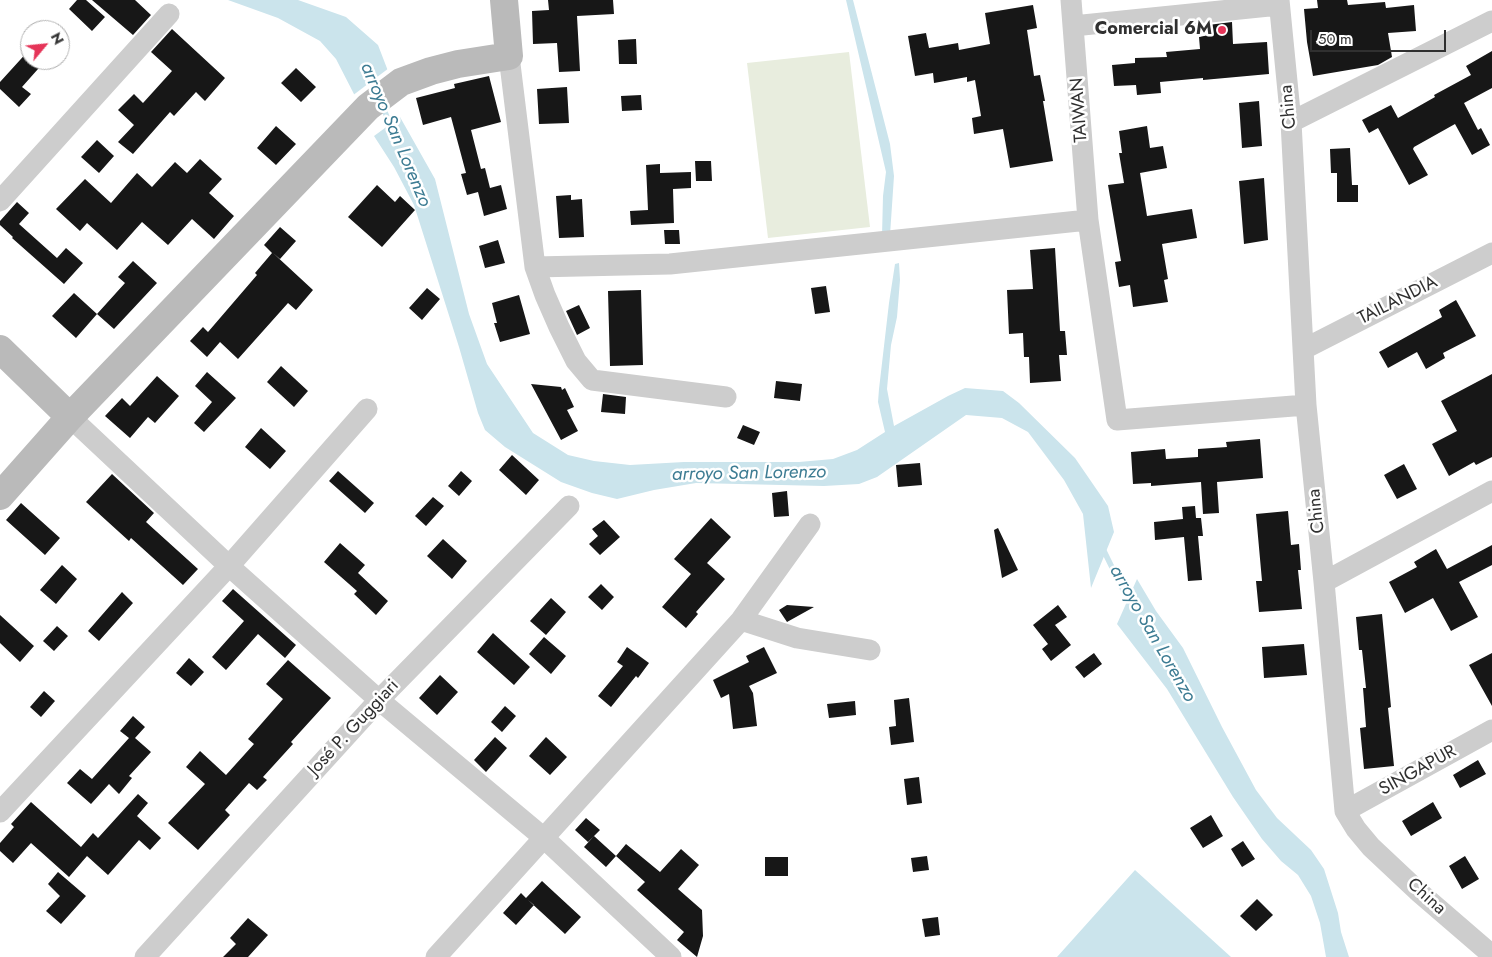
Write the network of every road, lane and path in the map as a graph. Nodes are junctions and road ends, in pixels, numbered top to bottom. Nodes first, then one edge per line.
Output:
1 (504, 0) edge
2 (1071, 0) edge
3 (1279, 3) edge
4 (169, 14) dead end
5 (1492, 21) edge
6 (1073, 26) junction
7 (509, 56) junction
8 (1291, 122) junction
9 (0, 201) edge
10 (1088, 220) junction
11 (1492, 253) edge
12 (535, 267) junction
13 (0, 349) edge
14 (1304, 349) junction
15 (726, 397) dead end
16 (1306, 405) junction
17 (367, 409) dead end
18 (70, 417) junction
19 (1492, 491) edge
20 (0, 496) edge
21 (568, 506) dead end
22 (810, 524) dead end
23 (229, 566) junction
24 (1324, 582) junction
25 (741, 620) junction
26 (870, 650) dead end
27 (379, 700) junction
28 (1492, 730) edge
29 (1345, 811) junction
30 (0, 812) edge
31 (544, 838) junction
32 (1492, 955) edge
33 (145, 957) edge
34 (436, 957) edge
35 (671, 957) edge

1 - 7 street
2 - 6 street, TAIWAN
3 - 6 street
3 - 8 street, China
4 - 9 street
5 - 8 street
6 - 10 street, TAIWAN
7 - 12 street
7 - 18 street
8 - 14 street, China
10 - 12 street
10 - 16 street, TAIWAN
11 - 14 street, TAILANDIA
12 - 15 street
13 - 18 street
14 - 16 street, China
16 - 24 street, China
17 - 23 street
18 - 20 street
18 - 23 street
19 - 24 street
21 - 27 street, José P. Guggiari
22 - 25 street
23 - 27 street
23 - 30 street
24 - 29 street, China
25 - 26 street
25 - 31 street
27 - 31 street
27 - 33 street, José P. Guggiari
28 - 29 street, SINGAPUR
29 - 32 street, China
31 - 34 street
31 - 35 street

